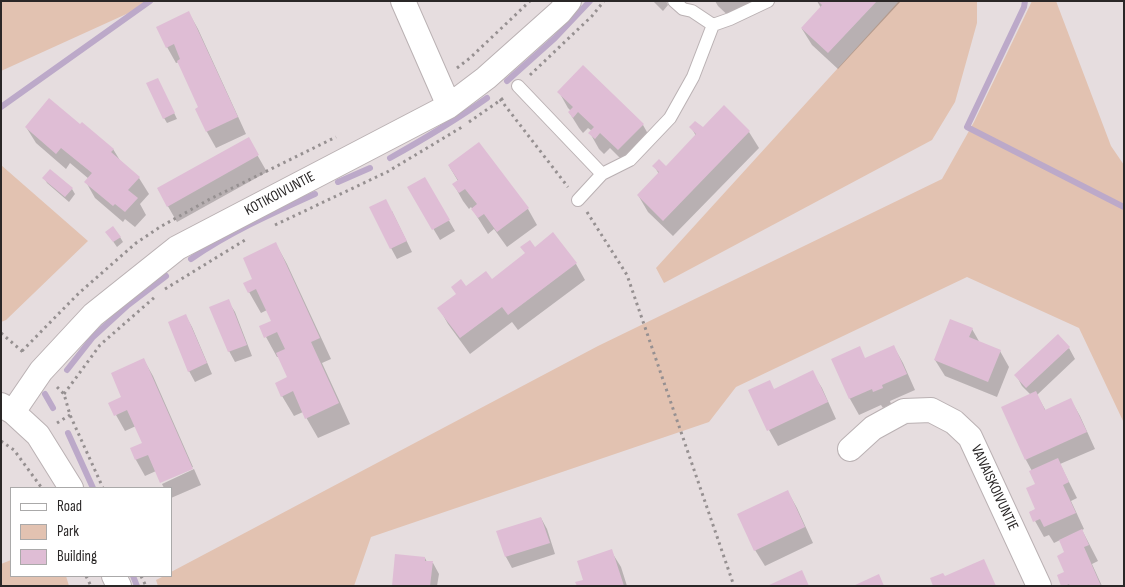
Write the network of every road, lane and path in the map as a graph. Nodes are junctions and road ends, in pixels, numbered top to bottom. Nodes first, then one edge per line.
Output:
1 (403, 1) edge
2 (530, 1) edge
3 (569, 1) edge
4 (604, 1) edge
5 (674, 1) edge
6 (768, 1) edge
7 (713, 25) junction
8 (486, 78) junction
9 (438, 82) junction
10 (518, 86) junction
11 (501, 100) junction
12 (449, 106) junction
13 (602, 174) junction
14 (578, 200) junction
15 (273, 226) dead end
16 (248, 239) dead end
17 (1, 333) edge
18 (41, 371) junction
19 (64, 394) junction
20 (7, 409) edge
21 (1, 441) edge
22 (850, 448) dead end
23 (41, 487) edge
24 (70, 487) edge
25 (103, 487) edge
26 (734, 586) edge
27 (1039, 586) edge

1 - 9 street
2 - 9 path
3 - 8 street, KOTIKOIVUNTIE
4 - 10 path
5 - 7 lane
6 - 7 lane
7 - 13 lane
8 - 11 path
8 - 12 street, KOTIKOIVUNTIE
9 - 12 street
10 - 11 path
10 - 13 lane
11 - 14 path
11 - 15 path
12 - 18 street, KOTIKOIVUNTIE
13 - 14 lane
14 - 26 path
16 - 19 path
17 - 18 path
18 - 19 path
18 - 20 street, KOTIKOIVUNTIE
19 - 25 path
20 - 24 street
21 - 23 path
22 - 27 street, VAIVAISKOIVUNTIE

